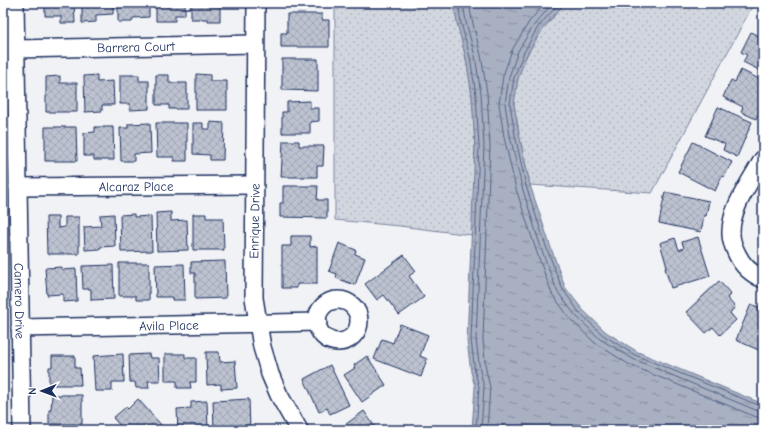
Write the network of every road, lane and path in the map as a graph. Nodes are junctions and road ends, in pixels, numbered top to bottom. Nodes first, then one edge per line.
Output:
1 (15, 3) edge
2 (256, 3) edge
3 (255, 44) junction
4 (16, 49) junction
5 (763, 159) edge
6 (254, 185) junction
7 (18, 187) junction
8 (763, 279) edge
9 (318, 322) dead end
10 (257, 323) junction
11 (20, 328) junction
12 (22, 430) edge
13 (299, 430) edge

1 - 4 street, Camero Drive
2 - 3 street, Enrique Drive
3 - 4 street, Barrera Court
3 - 6 street, Enrique Drive
4 - 7 street, Camero Drive
5 - 8 street
6 - 7 street, Alcaraz Place
6 - 10 street, Enrique Drive
7 - 11 street, Camero Drive
9 - 10 street, Avila Place
10 - 11 street, Avila Place
10 - 13 street, Enrique Drive
11 - 12 street, Camero Drive

